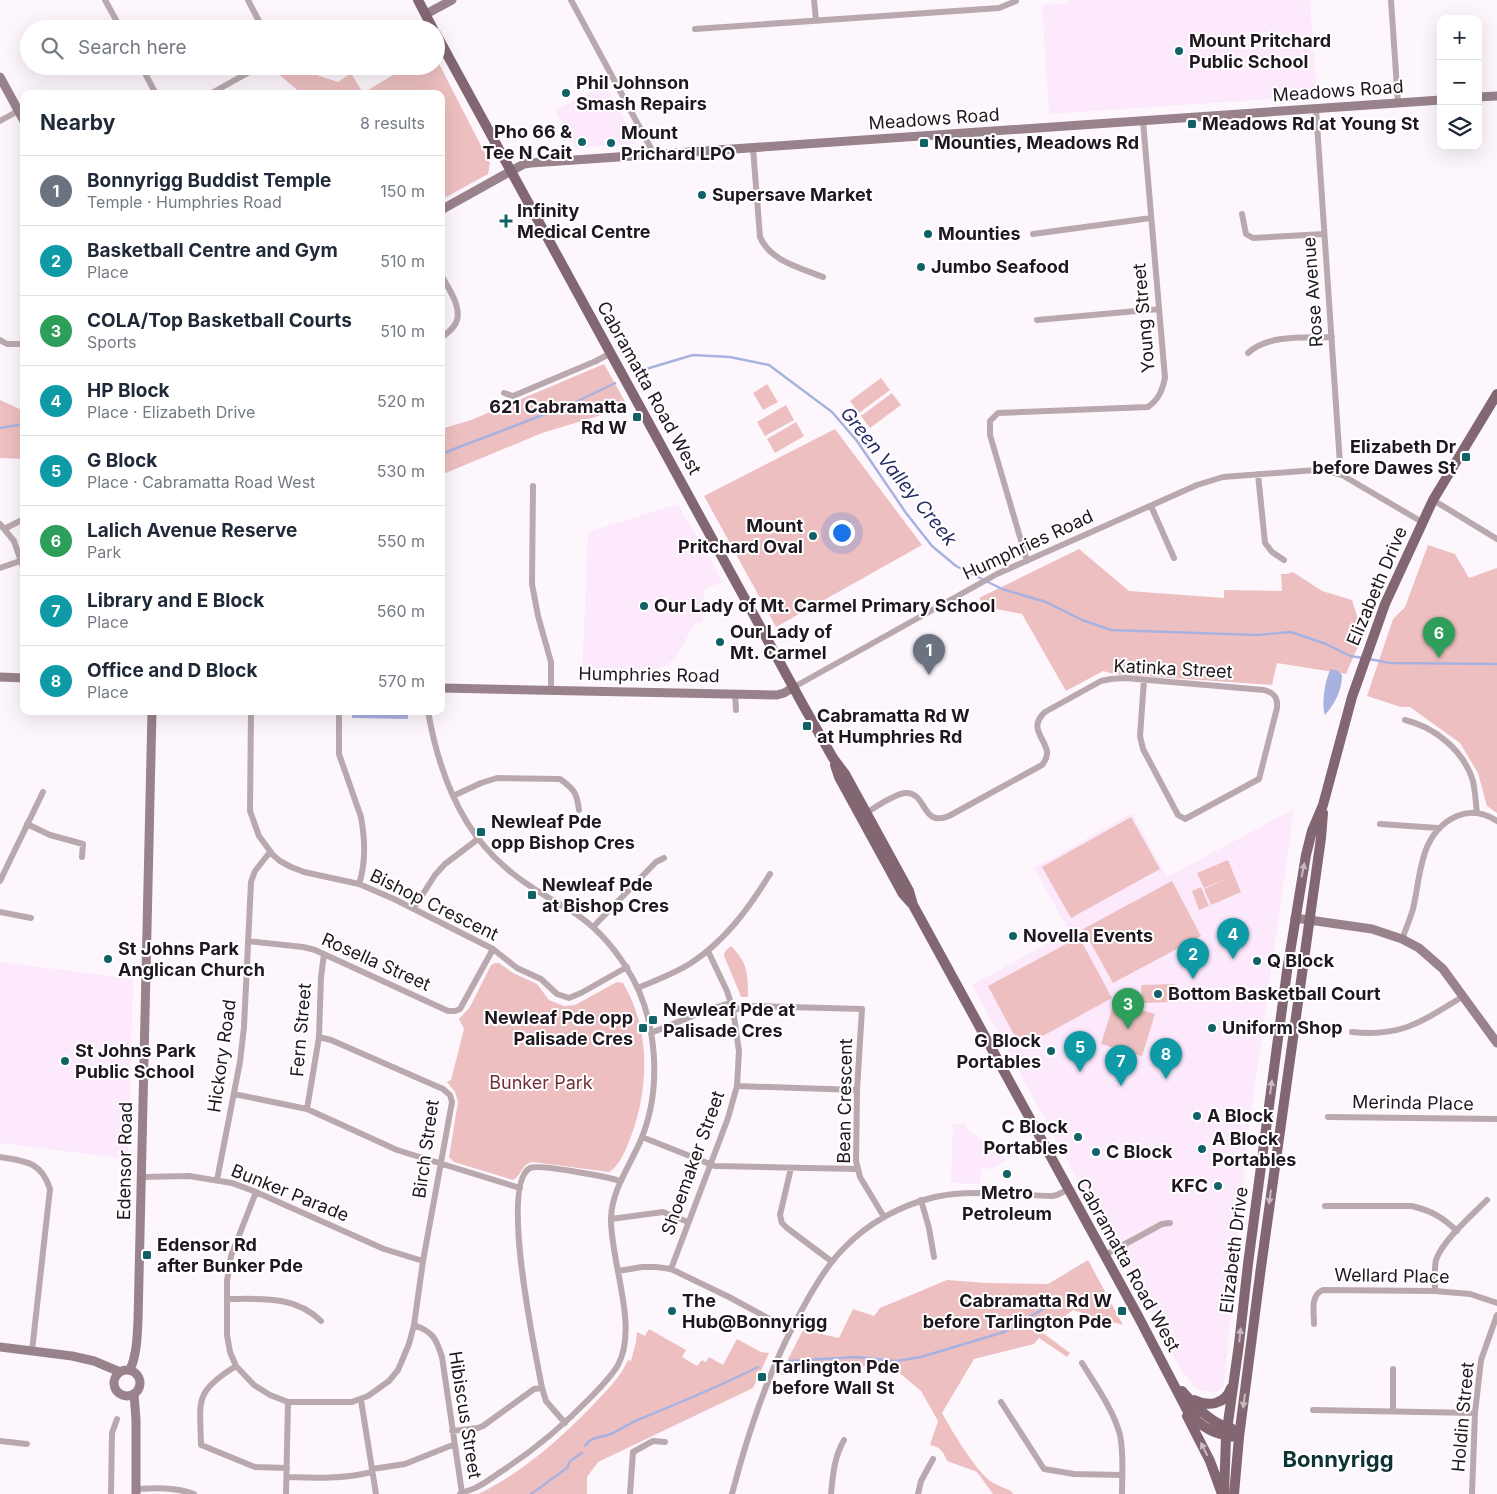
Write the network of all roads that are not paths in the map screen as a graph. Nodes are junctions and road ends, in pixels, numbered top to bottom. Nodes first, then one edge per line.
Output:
1 (105, 0) edge
2 (248, 0) edge
3 (418, 0) edge
4 (452, 0) edge
5 (572, 0) edge
6 (814, 0) edge
7 (1391, 0) edge
8 (1016, 1) edge
9 (426, 14) junction
10 (116, 20) edge
11 (258, 20) edge
12 (429, 20) edge
13 (816, 20) junction
14 (695, 28) dead end
15 (445, 50) edge
16 (146, 75) edge
17 (244, 75) edge
18 (0, 77) edge
19 (154, 90) edge
20 (217, 90) edge
21 (1497, 96) edge
22 (1482, 97) edge
23 (1437, 100) edge
24 (1398, 102) junction
25 (1316, 109) junction
26 (18, 110) junction
27 (20, 114) edge
28 (0, 121) edge
29 (1143, 121) junction
30 (753, 148) junction
31 (654, 154) junction
32 (511, 171) junction
33 (445, 208) edge
34 (1242, 214) dead end
35 (1151, 218) junction
36 (1033, 234) dead end
37 (1324, 234) junction
38 (823, 277) dead end
39 (445, 282) edge
40 (1159, 309) junction
41 (1037, 320) dead end
42 (445, 335) edge
43 (1332, 337) junction
44 (0, 340) edge
45 (20, 344) edge
46 (611, 353) junction
47 (1248, 353) dead end
48 (504, 393) dead end
49 (1497, 394) edge
50 (1258, 474) junction
51 (1339, 474) junction
52 (533, 486) dead end
53 (1433, 500) junction
54 (1151, 506) junction
55 (20, 520) edge
56 (1422, 522) junction
57 (2, 527) edge
58 (1497, 539) edge
59 (1174, 558) dead end
60 (1284, 560) dead end
61 (20, 561) joint
62 (1027, 561) junction
63 (0, 568) edge
64 (0, 677) edge
65 (20, 678) edge
66 (1144, 680) junction
67 (794, 687) junction
68 (445, 688) edge
69 (551, 689) junction
70 (736, 694) junction
71 (736, 710) dead end
72 (152, 715) edge
73 (251, 715) edge
74 (339, 715) edge
75 (429, 715) edge
76 (1405, 720) dead end
77 (832, 758) junction
78 (43, 792) dead end
79 (453, 796) junction
80 (1324, 805) junction
81 (579, 810) dead end
82 (866, 813) junction
83 (1477, 813) junction
84 (1497, 822) edge
85 (27, 824) junction
86 (1380, 824) dead end
87 (1438, 828) junction
88 (478, 839) junction
89 (270, 852) junction
90 (82, 857) dead end
91 (664, 858) dead end
92 (770, 874) dead end
93 (0, 881) edge
94 (359, 884) junction
95 (914, 905) junction
96 (414, 908) junction
97 (0, 912) edge
98 (31, 918) dead end
99 (1295, 918) junction
100 (1309, 920) junction
101 (593, 927) junction
102 (1402, 938) junction
103 (248, 941) junction
104 (493, 949) junction
105 (708, 951) junction
106 (324, 954) junction
107 (627, 967) junction
108 (638, 988) junction
109 (1462, 996) junction
110 (732, 1006) junction
111 (1352, 1032) dead end
112 (651, 1034) junction
113 (319, 1038) junction
114 (1497, 1043) edge
115 (737, 1086) junction
116 (857, 1090) junction
117 (234, 1094) junction
118 (307, 1109) junction
119 (1328, 1117) dead end
120 (1497, 1119) edge
121 (642, 1137) junction
122 (0, 1157) edge
123 (441, 1164) junction
124 (711, 1164) junction
125 (790, 1168) junction
126 (857, 1169) junction
127 (141, 1177) junction
128 (217, 1180) junction
129 (620, 1181) junction
130 (520, 1188) junction
131 (1069, 1189) junction
132 (256, 1192) junction
133 (921, 1200) junction
134 (1487, 1200) dead end
135 (1325, 1206) dead end
136 (884, 1217) junction
137 (611, 1219) junction
138 (688, 1222) junction
139 (1170, 1223) dead end
140 (1457, 1231) junction
141 (1105, 1255) junction
142 (934, 1257) dead end
143 (423, 1261) junction
144 (832, 1262) junction
145 (671, 1269) junction
146 (618, 1270) junction
147 (1435, 1291) junction
148 (227, 1299) junction
149 (1497, 1303) edge
150 (1497, 1315) edge
151 (321, 1321) dead end
152 (1314, 1324) dead end
153 (414, 1325) junction
154 (790, 1330) junction
155 (0, 1346) edge
156 (32, 1351) junction
157 (1082, 1363) dead end
158 (236, 1366) junction
159 (1393, 1369) dead end
160 (130, 1370) junction
161 (120, 1372) junction
162 (1170, 1376) junction
163 (1233, 1384) junction
164 (542, 1388) junction
165 (134, 1394) junction
166 (361, 1400) junction
167 (288, 1402) junction
168 (1001, 1402) dead end
169 (1312, 1410) dead end
170 (1393, 1411) junction
171 (1475, 1413) junction
172 (117, 1419) dead end
173 (564, 1423) junction
174 (452, 1431) junction
175 (1226, 1432) junction
176 (1239, 1433) junction
177 (844, 1440) dead end
178 (0, 1441) edge
179 (665, 1442) dead end
180 (27, 1444) dead end
181 (455, 1444) junction
182 (933, 1459) dead end
183 (287, 1468) junction
184 (372, 1471) junction
185 (1122, 1475) junction
186 (287, 1477) junction
187 (136, 1491) edge
188 (461, 1493) edge
189 (111, 1494) edge
190 (194, 1494) edge
191 (286, 1494) edge
192 (376, 1494) edge
193 (630, 1494) edge
194 (732, 1494) edge
195 (831, 1494) edge
196 (918, 1494) edge
197 (1122, 1494) edge
198 (1223, 1494) edge
199 (1234, 1494) edge
200 (1472, 1494) edge

1 - 10 street
2 - 11 street
3 - 9 main road
4 - 9 main road
5 - 31 street
6 - 13 street
7 - 24 street
8 - 13 street
9 - 12 main road
13 - 14 street
15 - 32 main road, Cabramatta Road West
16 - 19 street
17 - 20 street
18 - 26 main road
21 - 22 main road
23 - 24 main road, Meadows Road
24 - 25 main road, Meadows Road
25 - 29 main road, Meadows Road
25 - 37 street, Rose Avenue
26 - 27 main road
26 - 28 street
29 - 30 main road, Meadows Road
29 - 35 street, Young Street
30 - 31 main road, Meadows Road
30 - 38 street
31 - 32 main road, Meadows Road
32 - 33 main road, Meadows Road
32 - 46 main road, Cabramatta Road West
34 - 37 street
35 - 36 street
35 - 40 street, Young Street
37 - 43 street, Rose Avenue
39 - 42 street
40 - 41 street
40 - 62 street, Young Street
43 - 47 street
43 - 51 street, Rose Avenue
44 - 45 street
46 - 48 street
46 - 67 main road, Cabramatta Road West
49 - 53 main road, Elizabeth Drive
50 - 51 street, Humphries Road
50 - 54 street, Humphries Road
50 - 60 street
51 - 56 street, Humphries Road
52 - 69 street
53 - 56 main road, Elizabeth Drive
53 - 58 street
54 - 59 street
54 - 62 street, Humphries Road
55 - 57 street
56 - 80 main road, Elizabeth Drive
57 - 61 street
61 - 63 street
62 - 67 street, Humphries Road
64 - 65 main road
66 - 66 street, Katinka Street
66 - 82 street, Katinka Street
67 - 70 main road, Humphries Road
67 - 77 main road, Cabramatta Road West
68 - 69 main road, Humphries Road
69 - 70 main road, Humphries Road
70 - 71 street
72 - 127 main road, Edensor Road
73 - 89 street, Bishop Crescent
74 - 94 street
75 - 79 street
76 - 83 street
77 - 82 main road, Cabramatta Road West
77 - 95 main road, Cabramatta Road West
78 - 85 street
79 - 81 street
79 - 88 street
99 -> 80 main road, Elizabeth Drive
80 - 100 main road, Elizabeth Drive
82 - 95 main road, Cabramatta Road West
83 - 84 street
83 - 87 street
85 - 90 street
85 - 93 street
86 - 87 street
87 - 102 street
88 - 96 street
88 - 101 street
89 - 94 street, Bishop Crescent
89 - 103 street, Hickory Road
91 - 101 street
92 - 105 street
94 - 96 street, Bishop Crescent
95 - 131 main road, Cabramatta Road West
96 - 104 street, Bishop Crescent
97 - 98 street
99 - 100 main road
163 -> 99 main road, Elizabeth Drive
100 - 102 main road
100 -> 176 main road, Elizabeth Drive
101 - 107 street
102 - 109 main road
103 - 106 street, Rosella Street
103 - 117 street, Hickory Road
104 - 106 street, Rosella Street
104 - 107 street, Bishop Crescent
105 - 108 street
105 - 110 street, Shoemaker Street
106 - 113 street, Fern Street
107 - 108 street
108 - 112 street
109 - 111 street
109 - 114 main road
110 - 112 street
110 - 115 street, Shoemaker Street
110 - 116 street, Bean Crescent
112 - 121 street
113 - 118 street, Fern Street
113 - 123 street, Birch Street
115 - 116 street
115 - 124 street, Shoemaker Street
116 - 126 street, Bean Crescent
117 - 118 street
117 - 128 street, Hickory Road
118 - 123 street
119 - 120 street, Merinda Place
121 - 124 street
121 - 129 street
122 - 156 street
123 - 130 street
123 - 143 street, Birch Street
124 - 125 street
124 - 138 street, Shoemaker Street
125 - 126 street
125 - 144 street
126 - 136 street, Bean Crescent
127 - 128 street, Bunker Parade
127 - 160 main road, Edensor Road
128 - 132 street, Bunker Parade
129 - 130 street
129 - 137 street
130 - 164 street
131 - 133 street
131 - 141 main road, Cabramatta Road West
132 - 143 street, Bunker Parade
132 - 148 street
133 - 136 street
133 - 142 street
134 - 140 street
135 - 140 street
136 - 144 street
137 - 138 street
137 - 146 street
138 - 145 street, Shoemaker Street
139 - 141 street
140 - 147 street
141 - 162 main road, Cabramatta Road West
143 - 153 street, Birch Street
144 - 154 street
145 - 146 street
145 - 154 street
146 - 173 street
147 - 149 street, Wellard Place
147 - 152 street, Wellard Place
148 - 151 street
148 - 158 street
150 - 171 street, Holdin Street
153 - 166 street, Birch Street
153 - 174 street, Hibiscus Street
154 - 194 street
155 - 156 main road
156 - 161 main road
157 - 185 street
158 - 167 street
158 - 183 street
159 - 170 street
160 - 161 main road
160 - 165 main road
161 - 165 main road
162 - 163 main road
162 - 175 main road, Cabramatta Road West
198 -> 162 main road
163 - 175 main road, Elizabeth Drive
164 - 173 street
164 - 174 street
165 - 187 main road
166 - 167 street
166 - 184 street
167 - 183 street
168 - 185 street
169 - 170 street
170 - 171 street
171 - 200 street, Holdin Street
172 - 189 street
173 - 188 street
174 - 181 street, Hibiscus Street
175 - 176 main road, Cabramatta Road West
175 - 198 main road, Elizabeth Drive
176 - 199 main road, Elizabeth Drive
177 - 195 street
178 - 180 street
179 - 193 street
181 - 184 street
181 - 188 street, Hibiscus Street
182 - 196 street
183 - 186 street
184 - 186 street
184 - 192 street
185 - 197 street
186 - 191 street
187 - 190 street

